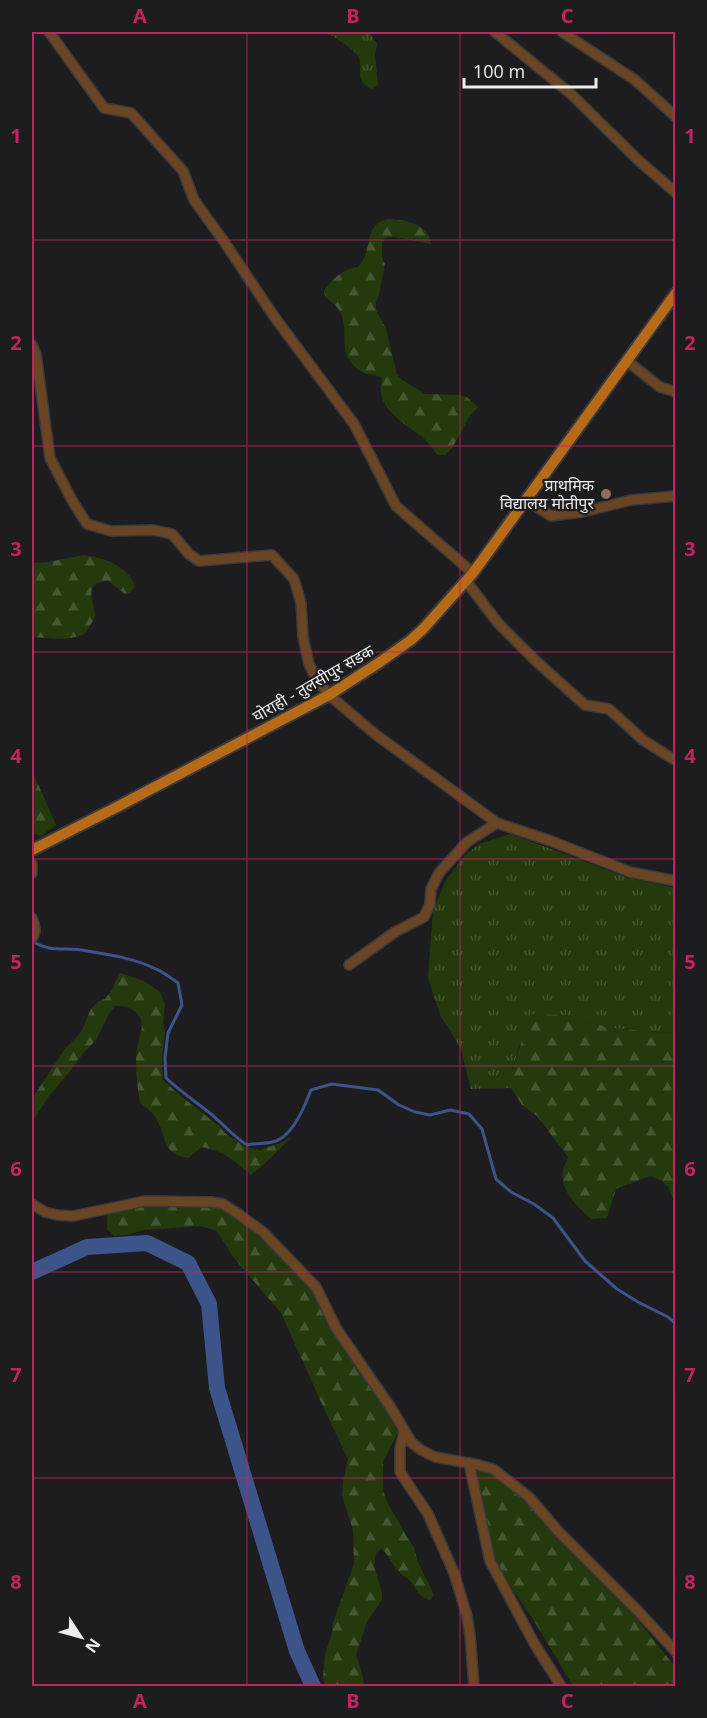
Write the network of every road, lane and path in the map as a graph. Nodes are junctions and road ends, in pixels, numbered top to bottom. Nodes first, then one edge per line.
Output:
1 (49, 32) edge
2 (495, 32) edge
3 (562, 32) edge
4 (675, 117) edge
5 (675, 194) edge
6 (675, 293) edge
7 (32, 345) edge
8 (627, 361) junction
9 (675, 392) edge
10 (675, 496) edge
11 (526, 500) junction
12 (469, 577) junction
13 (329, 695) junction
14 (675, 759) edge
15 (497, 823) junction
16 (32, 850) edge
17 (32, 864) edge
18 (32, 873) edge
19 (675, 881) edge
20 (32, 918) edge
21 (33, 936) edge
22 (349, 965) dead end
23 (32, 1204) edge
24 (404, 1431) junction
25 (470, 1463) junction
26 (675, 1652) edge
27 (474, 1686) edge
28 (561, 1686) edge

1 - 12 street
2 - 5 street
3 - 4 street
6 - 8 main road, घोराही - तुलसीपुर सडक
7 - 13 street
8 - 9 street
8 - 11 main road, घोराही - तुलसीपुर सडक
10 - 11 street
11 - 12 main road, घोराही - तुलसीपुर सडक
12 - 13 main road, घोराही - तुलसीपुर सडक
12 - 14 street
13 - 15 street
13 - 16 main road, घोराही - तुलसीपुर सडक
15 - 19 street
15 - 22 street
17 - 18 street
20 - 21 street
23 - 24 street
24 - 25 street
24 - 27 street
25 - 26 street
25 - 28 street

